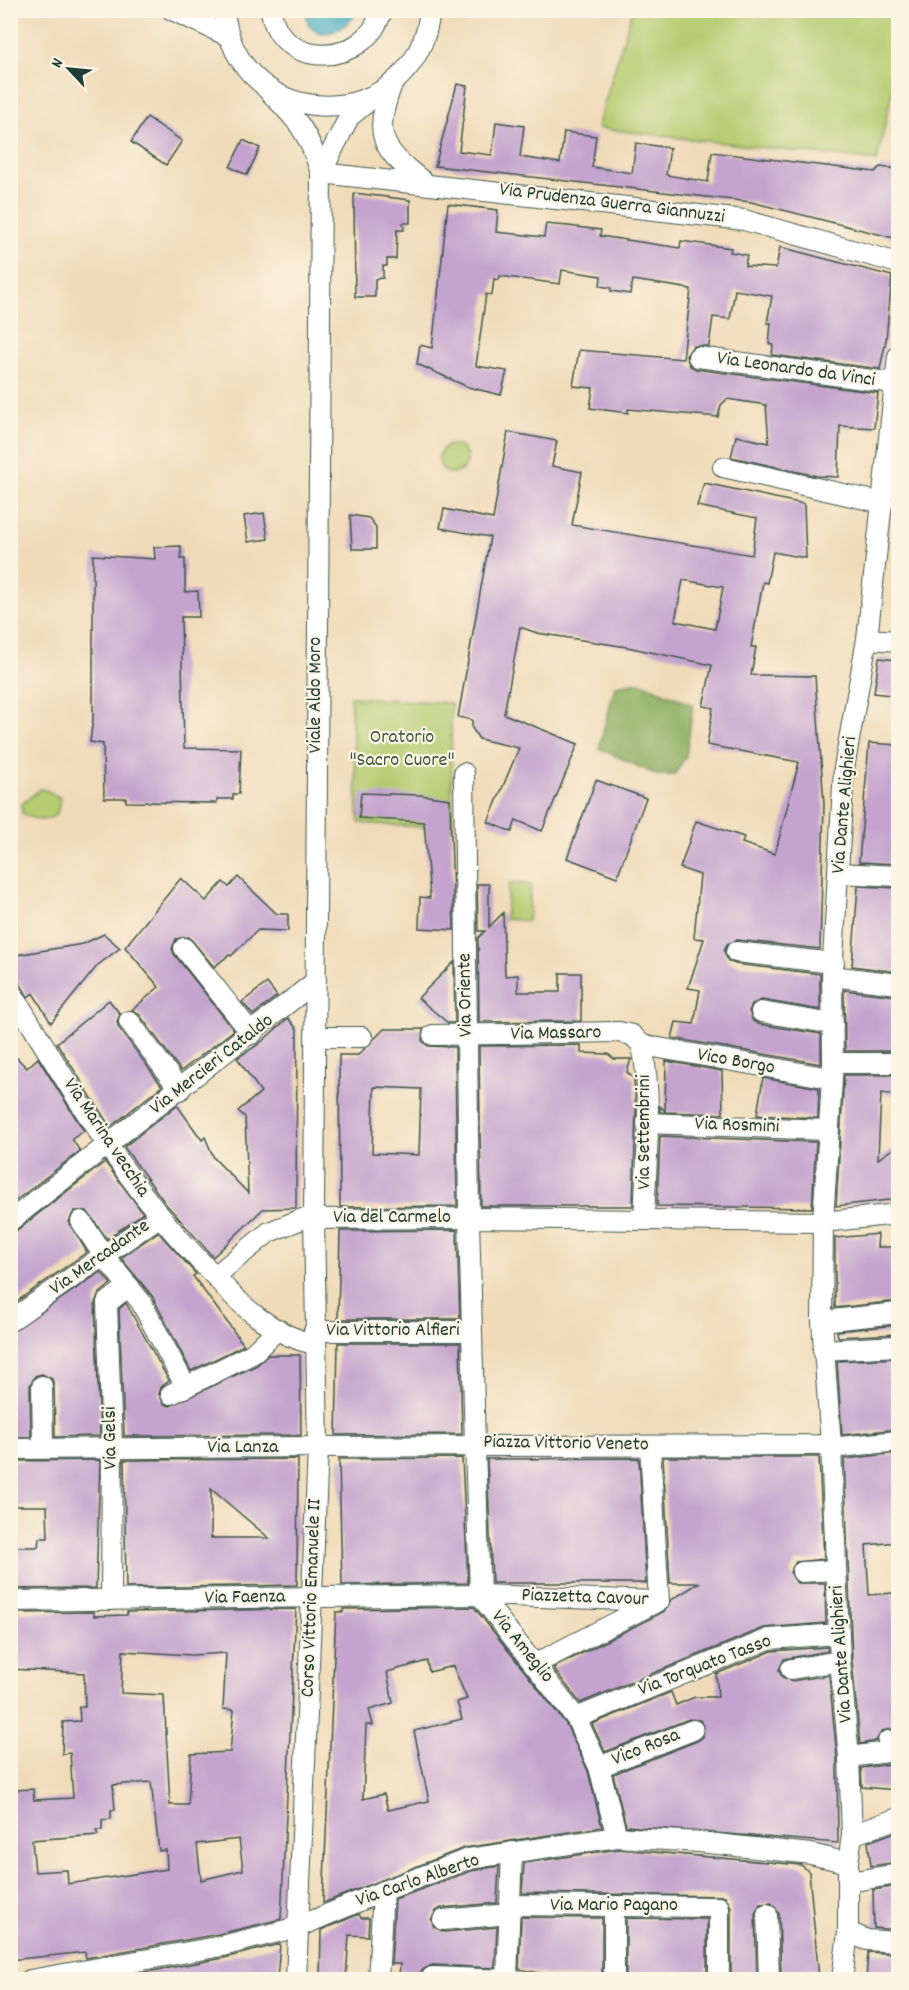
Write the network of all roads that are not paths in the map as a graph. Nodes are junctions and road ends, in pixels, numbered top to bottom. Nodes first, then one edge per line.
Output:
1 (172, 10) edge
2 (224, 10) edge
3 (272, 10) edge
4 (382, 10) edge
5 (430, 10) edge
6 (228, 36) junction
7 (393, 84) junction
8 (265, 87) junction
9 (373, 96) junction
10 (321, 173) junction
11 (425, 183) junction
12 (898, 263) edge
13 (898, 356) edge
14 (698, 357) dead end
15 (894, 383) junction
16 (723, 467) dead end
17 (883, 503) junction
18 (889, 530) edge
19 (867, 639) junction
20 (898, 641) edge
21 (464, 773) dead end
22 (839, 873) junction
23 (898, 876) edge
24 (184, 948) dead end
25 (736, 952) dead end
26 (833, 969) junction
27 (316, 981) junction
28 (898, 984) edge
29 (10, 990) edge
30 (761, 1012) dead end
31 (129, 1021) dead end
32 (833, 1024) junction
33 (252, 1034) junction
34 (433, 1035) dead end
35 (466, 1036) junction
36 (315, 1037) junction
37 (362, 1037) dead end
38 (642, 1045) junction
39 (898, 1063) edge
40 (831, 1071) junction
41 (180, 1090) junction
42 (647, 1123) junction
43 (827, 1130) junction
44 (108, 1147) junction
45 (898, 1214) edge
46 (160, 1216) junction
47 (314, 1217) junction
48 (469, 1218) junction
49 (644, 1220) junction
50 (10, 1221) edge
51 (81, 1221) dead end
52 (823, 1222) junction
53 (104, 1256) junction
54 (215, 1276) junction
55 (129, 1286) junction
56 (898, 1313) edge
57 (10, 1321) edge
58 (822, 1321) junction
59 (278, 1329) junction
60 (471, 1331) junction
61 (314, 1337) junction
62 (898, 1346) edge
63 (824, 1350) junction
64 (42, 1386) dead end
65 (898, 1441) edge
66 (831, 1445) junction
67 (475, 1446) junction
68 (112, 1447) junction
69 (650, 1447) junction
70 (43, 1448) junction
71 (318, 1448) junction
72 (10, 1449) edge
73 (836, 1570) junction
74 (802, 1572) dead end
75 (480, 1595) junction
76 (313, 1596) junction
77 (111, 1600) junction
78 (10, 1601) edge
79 (659, 1601) junction
80 (839, 1634) junction
81 (840, 1661) junction
82 (535, 1664) junction
83 (792, 1669) dead end
84 (576, 1718) junction
85 (693, 1730) dead end
86 (893, 1741) edge
87 (849, 1757) junction
88 (599, 1767) junction
89 (898, 1818) edge
90 (852, 1835) junction
91 (617, 1837) junction
92 (512, 1852) junction
93 (848, 1873) junction
94 (898, 1874) edge
95 (383, 1890) junction
96 (614, 1907) junction
97 (509, 1910) junction
98 (767, 1914) dead end
99 (443, 1920) dead end
100 (298, 1927) junction
101 (848, 1932) junction
102 (898, 1942) edge
103 (85, 1975) edge
104 (432, 1977) dead end
105 (510, 1979) edge
106 (30, 1980) edge
107 (296, 1980) edge
108 (378, 1980) edge
109 (614, 1980) edge
110 (719, 1980) edge
111 (769, 1980) edge
112 (842, 1980) edge

1 - 6 street
2 - 6 street, Viale Aldo Moro
3 - 4 street
5 - 7 street
6 - 8 street, Viale Aldo Moro
7 - 9 street
7 - 11 street
8 - 9 street
8 - 10 street, Viale Aldo Moro
9 - 10 street, Viale Aldo Moro
10 - 11 street, Via Prudenza Guerra Giannuzzi
10 - 27 street, Viale Aldo Moro
11 - 12 street, Via Prudenza Guerra Giannuzzi
13 - 15 street, Via Dante Alighieri
14 - 15 street, Via Leonardo da Vinci
15 - 17 street, Via Dante Alighieri
16 - 17 street
17 - 18 street, Via Dante Alighieri
18 - 19 street, Via Dante Alighieri
19 - 20 street
19 - 22 street, Via Dante Alighieri
21 - 35 street, Via Oriente
22 - 23 street
22 - 26 street, Via Dante Alighieri
24 - 33 street
25 - 26 street
26 - 28 street
26 - 32 street, Via Dante Alighieri
27 - 33 street, Via Mercieri Cataldo
27 - 36 street, Viale Aldo Moro
29 - 44 street, Via Marina vecchia
30 - 32 street
31 - 41 street
32 - 40 street, Via Dante Alighieri
33 - 41 street, Via Mercieri Cataldo
34 - 35 street, Via Massaro
35 - 38 street, Via Massaro
35 - 48 street, Via Oriente
36 - 37 street
36 - 47 street, Viale Aldo Moro
38 - 40 street, Vico Borgo
38 - 42 street, Via Settembrini
39 - 40 street, Vico Borgo
40 - 43 street, Via Dante Alighieri
41 - 44 street, Via Mercieri Cataldo
42 - 43 street, Via Rosmini
42 - 49 street, Via Settembrini
43 - 52 street, Via Dante Alighieri
44 - 46 street, Via Marina vecchia
44 - 50 street, Via Mercieri Cataldo
45 - 52 street
46 - 53 street, Via Mercadante
46 - 54 street, Via Marina vecchia
47 - 48 street, Via del Carmelo
47 - 54 street, Via del Carmelo
47 - 61 street, Corso Vittorio Emanuele II
48 - 49 street
48 - 60 street, Piazza Vittorio Veneto
49 - 52 street
51 - 53 street
52 - 58 street
53 - 55 street
53 - 57 street, Via Mercadante
54 - 59 street, Via Marina vecchia
55 - 59 street
55 - 68 street, Via Gelsi
56 - 58 street
58 - 63 street
59 - 61 street, Via Marina vecchia
60 - 61 street, Via Vittorio Alfieri
60 - 67 street, Piazza Vittorio Veneto
61 - 71 street, Corso Vittorio Emanuele II
62 - 63 street
63 - 66 street
64 - 70 street
65 - 66 street, Piazza Vittorio Veneto
66 - 69 street, Piazza Vittorio Veneto
66 - 73 street, Via Dante Alighieri
67 - 69 street, Piazza Vittorio Veneto
67 - 71 street, Via Lanza
67 - 75 street, Via Ameglio
68 - 70 street, Via Lanza
68 - 71 street, Via Lanza
68 - 77 street, Via Gelsi
69 - 79 street
70 - 72 street, Via Lanza
71 - 76 street, Corso Vittorio Emanuele II
73 - 74 street
73 - 80 street, Via Dante Alighieri
75 - 76 street, Via Faenza
75 - 79 street, Piazzetta Cavour
75 - 82 street, Via Ameglio
76 - 77 street, Via Faenza
76 - 100 street, Corso Vittorio Emanuele II
77 - 78 street, Via Faenza
79 - 82 street, Piazzetta Cavour
80 - 81 street, Via Dante Alighieri
80 - 84 street, Via Torquato Tasso
81 - 83 street
81 - 87 street, Via Dante Alighieri
82 - 84 street, Via Ameglio
84 - 88 street, Via Ameglio
85 - 88 street, Vico Rosa
86 - 87 street
87 - 90 street, Via Dante Alighieri
88 - 91 street, Via Ameglio
89 - 90 street
90 - 93 street, Via Dante Alighieri
91 - 92 street, Via Carlo Alberto
91 - 93 street, Via Carlo Alberto
92 - 95 street, Via Carlo Alberto
92 - 97 street
93 - 94 street
93 - 101 street, Via Dante Alighieri
95 - 100 street, Via Carlo Alberto
95 - 108 street
96 - 97 street, Via Mario Pagano
96 - 109 street
96 - 110 street, Via Mario Pagano
97 - 99 street, Via Mario Pagano
97 - 105 street
98 - 111 street
100 - 103 street, Via Carlo Alberto
100 - 107 street, Corso Vittorio Emanuele II
101 - 102 street
101 - 112 street, Via Dante Alighieri
103 - 106 street, Via Carlo Alberto
104 - 105 street

